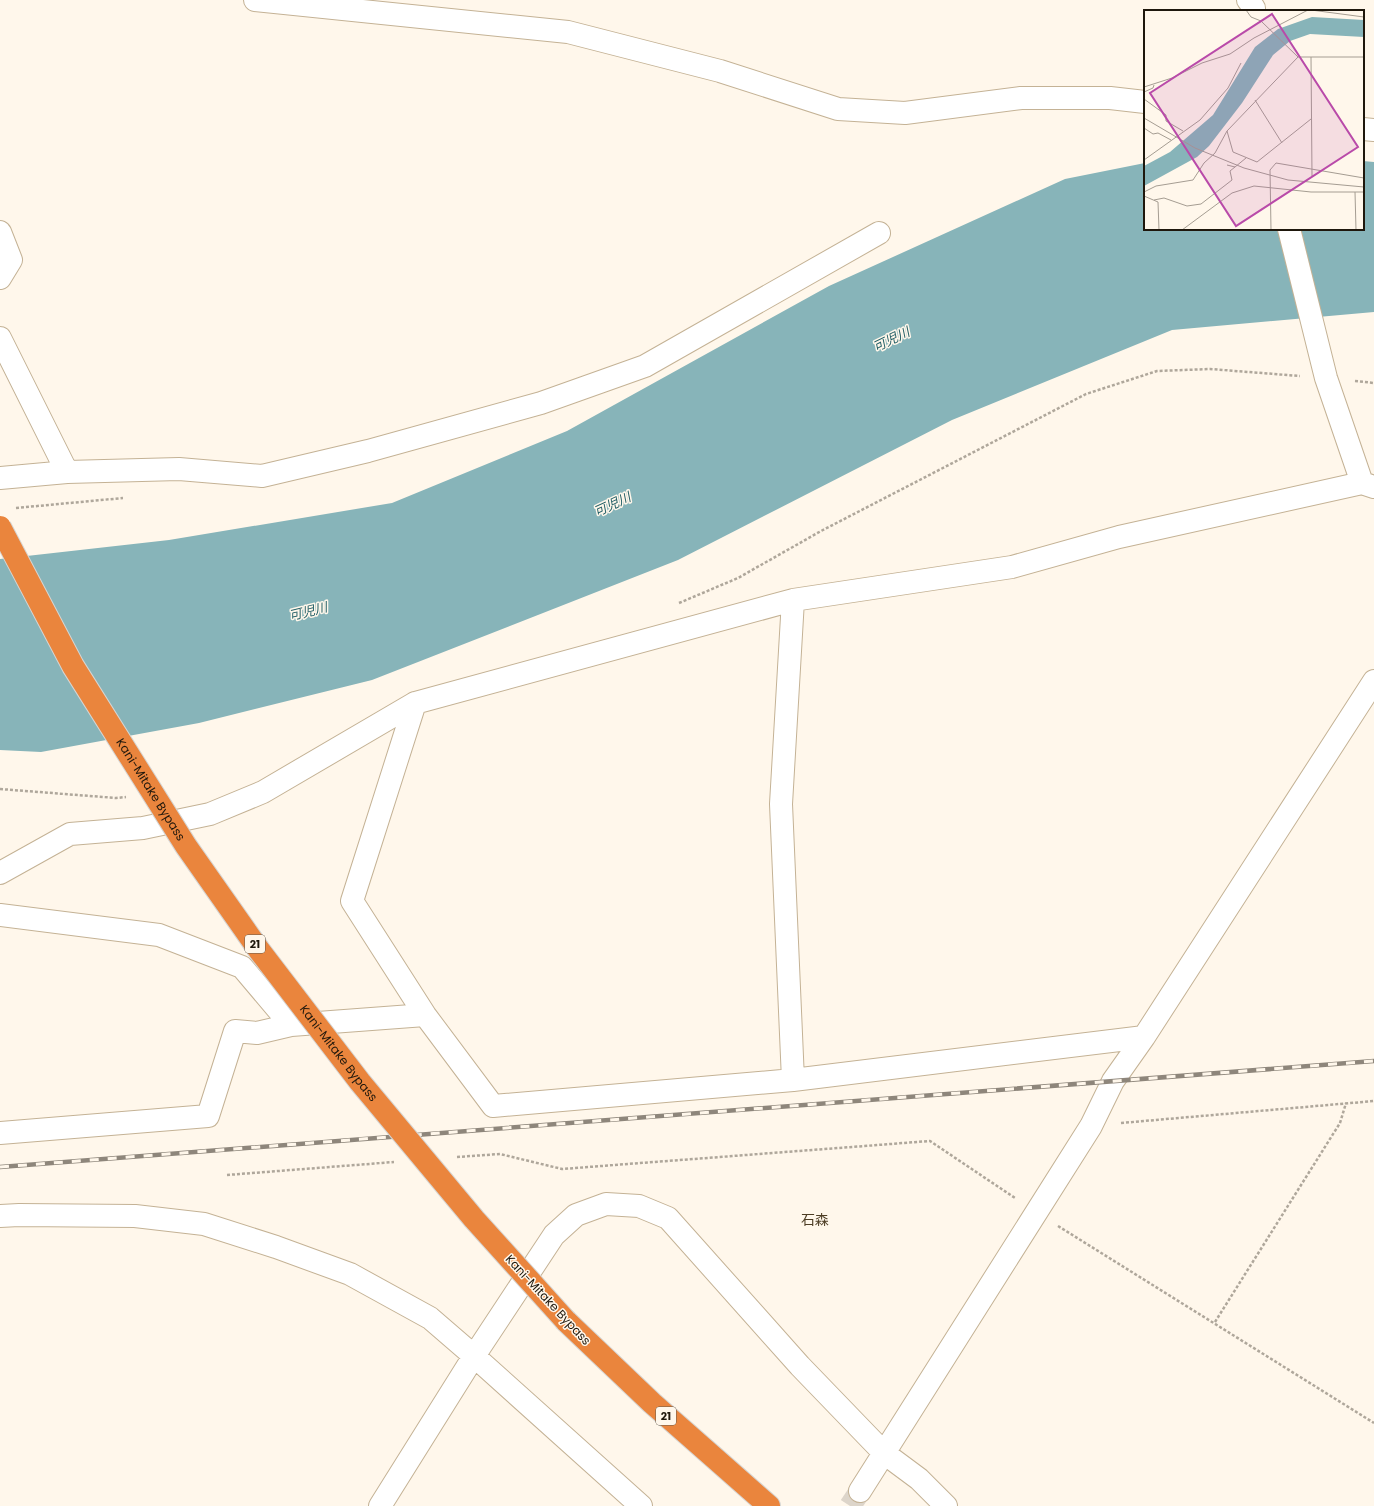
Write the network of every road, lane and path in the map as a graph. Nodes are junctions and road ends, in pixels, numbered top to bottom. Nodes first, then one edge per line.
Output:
1 (255, 0) edge
2 (1248, 0) edge
3 (1253, 10) edge
4 (1144, 102) edge
5 (1364, 128) edge
6 (1374, 130) edge
7 (1289, 230) edge
8 (0, 232) edge
9 (879, 233) dead end
10 (0, 278) edge
11 (0, 338) edge
12 (1326, 378) junction
13 (1374, 383) edge
14 (67, 472) junction
15 (0, 478) edge
16 (1368, 485) edge
17 (0, 527) edge
18 (793, 600) junction
19 (675, 605) dead end
20 (1374, 681) edge
21 (415, 703) junction
22 (0, 790) edge
23 (131, 797) dead end
24 (0, 873) edge
25 (0, 915) edge
26 (424, 1015) junction
27 (291, 1025) junction
28 (1144, 1037) junction
29 (793, 1080) junction
30 (1374, 1101) edge
31 (1346, 1103) junction
32 (1091, 1126) junction
33 (0, 1133) edge
34 (453, 1158) dead end
35 (398, 1162) dead end
36 (227, 1175) dead end
37 (1036, 1212) junction
38 (0, 1216) edge
39 (1215, 1322) junction
40 (474, 1356) junction
41 (1374, 1422) edge
42 (884, 1452) junction
43 (860, 1491) tunnel mouth
44 (380, 1506) edge
45 (641, 1506) edge
46 (769, 1506) edge
47 (946, 1506) edge

1 - 4 street
2 - 3 street
5 - 6 street
7 - 12 street
8 - 10 street
9 - 14 street
11 - 14 street
12 - 13 path
12 - 16 street
12 - 19 path
14 - 15 street
16 - 18 street
17 - 46 highway, Kani-Mitake Bypass / 21, bridge
18 - 21 street
18 - 29 street
20 - 28 street
21 - 24 street
21 - 26 street
22 - 23 path
25 - 27 street
26 - 27 street
26 - 29 street
27 - 33 street
28 - 29 street
28 - 32 street
30 - 31 path
31 - 32 path
31 - 39 path
32 - 37 street
34 - 37 path
35 - 36 path
37 - 39 path
37 - 42 street
38 - 40 street
39 - 41 path
40 - 42 street
40 - 44 street
40 - 45 street
42 - 43 street
42 - 47 street

